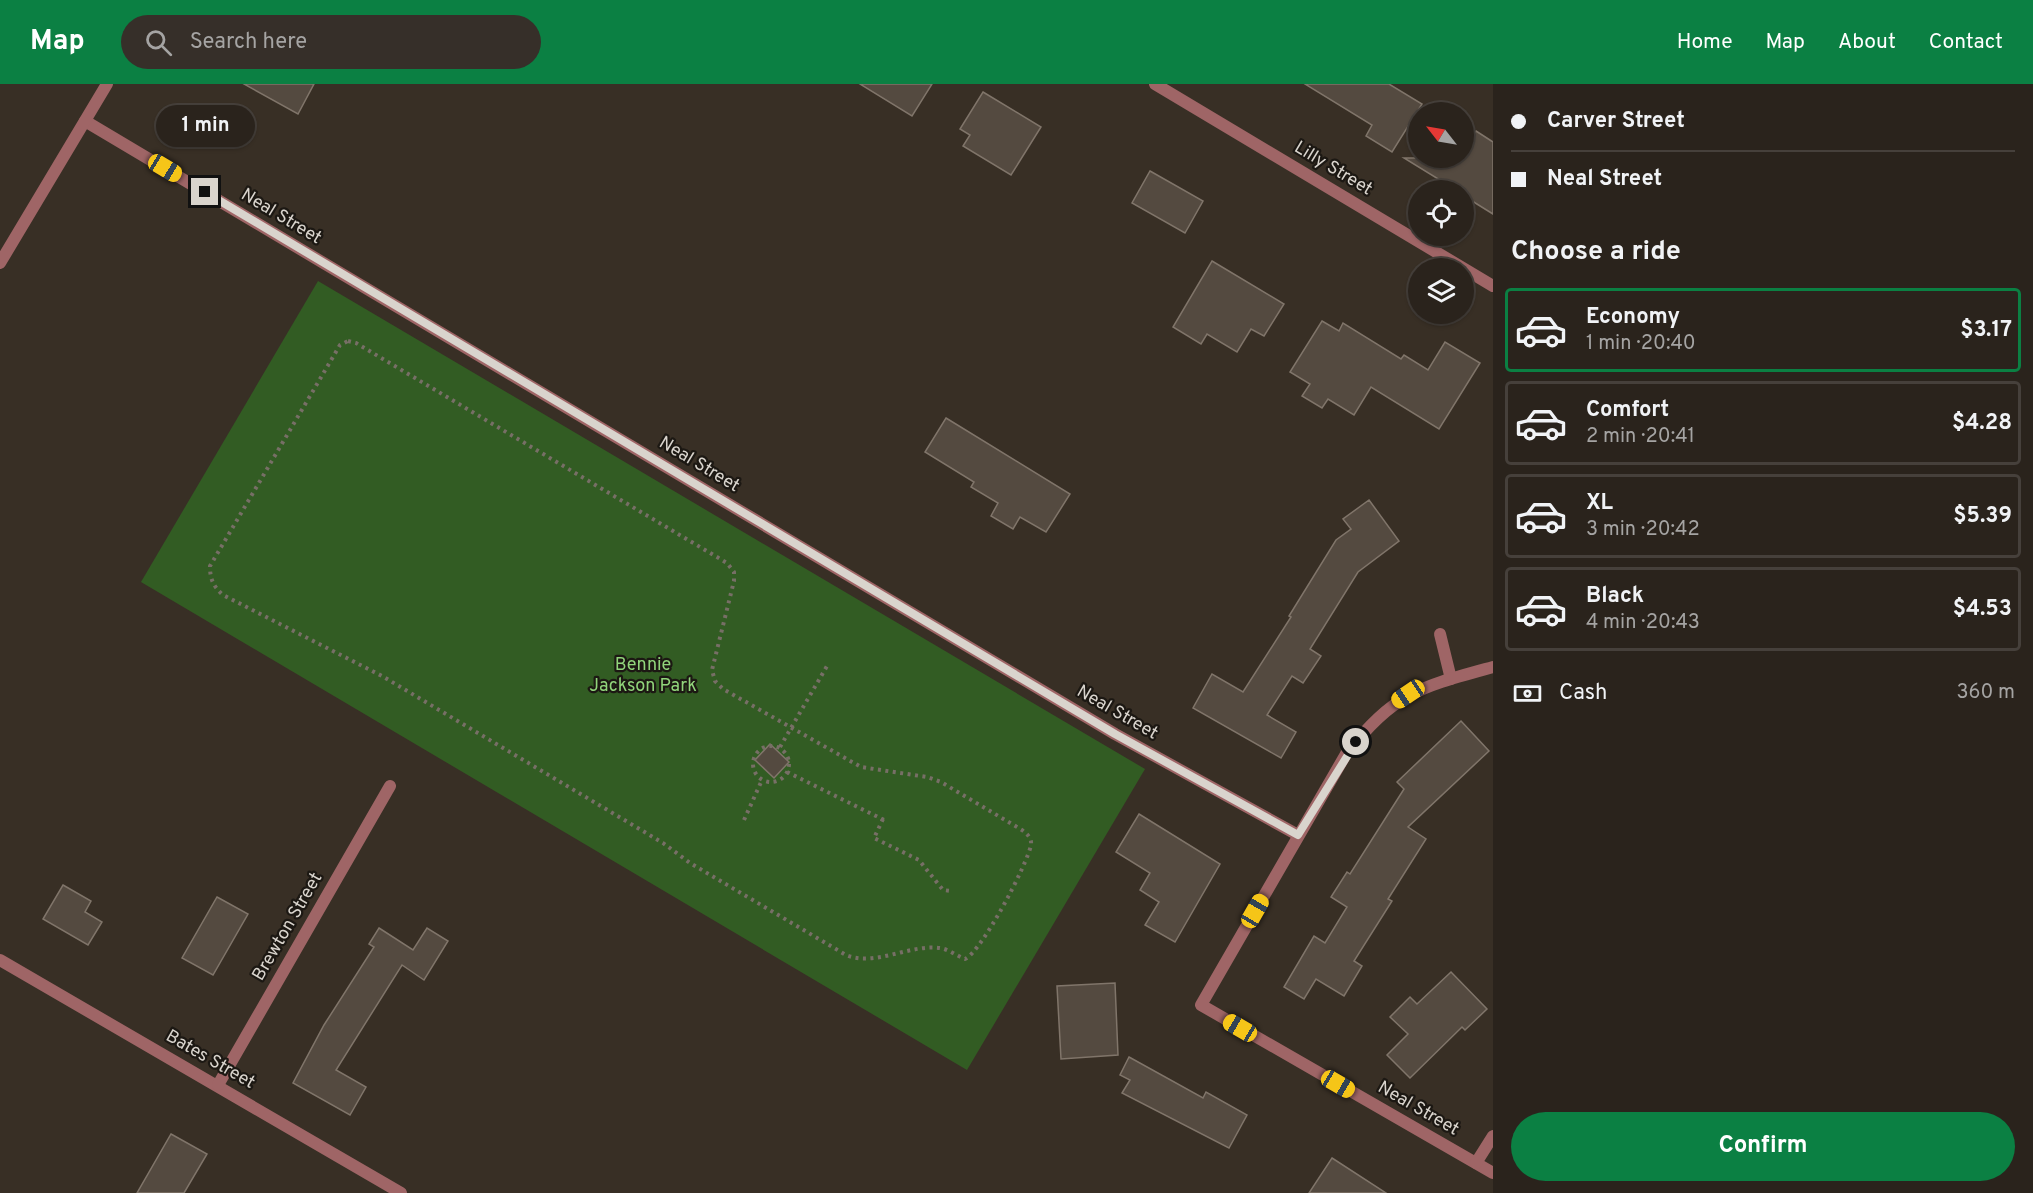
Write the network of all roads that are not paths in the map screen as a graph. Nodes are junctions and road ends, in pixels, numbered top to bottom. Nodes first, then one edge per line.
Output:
1 (107, 84) edge
2 (1155, 84) edge
3 (85, 120) junction
4 (0, 263) edge
5 (1493, 286) edge
6 (1440, 634) dead end
7 (1493, 667) edge
8 (1451, 679) junction
9 (390, 786) dead end
10 (1298, 835) junction
11 (0, 960) edge
12 (218, 1085) junction
13 (1493, 1136) edge
14 (1476, 1164) junction
15 (1493, 1173) edge
16 (401, 1193) edge

1 - 3 street
2 - 5 street, Lilly Street
3 - 4 street
3 - 10 street, Neal Street
6 - 8 street
7 - 8 street
8 - 10 street
9 - 12 street, Brewton Street
10 - 14 street, Neal Street
11 - 12 street, Bates Street
12 - 16 street, Bates Street
13 - 14 street
14 - 15 street, Neal Street

